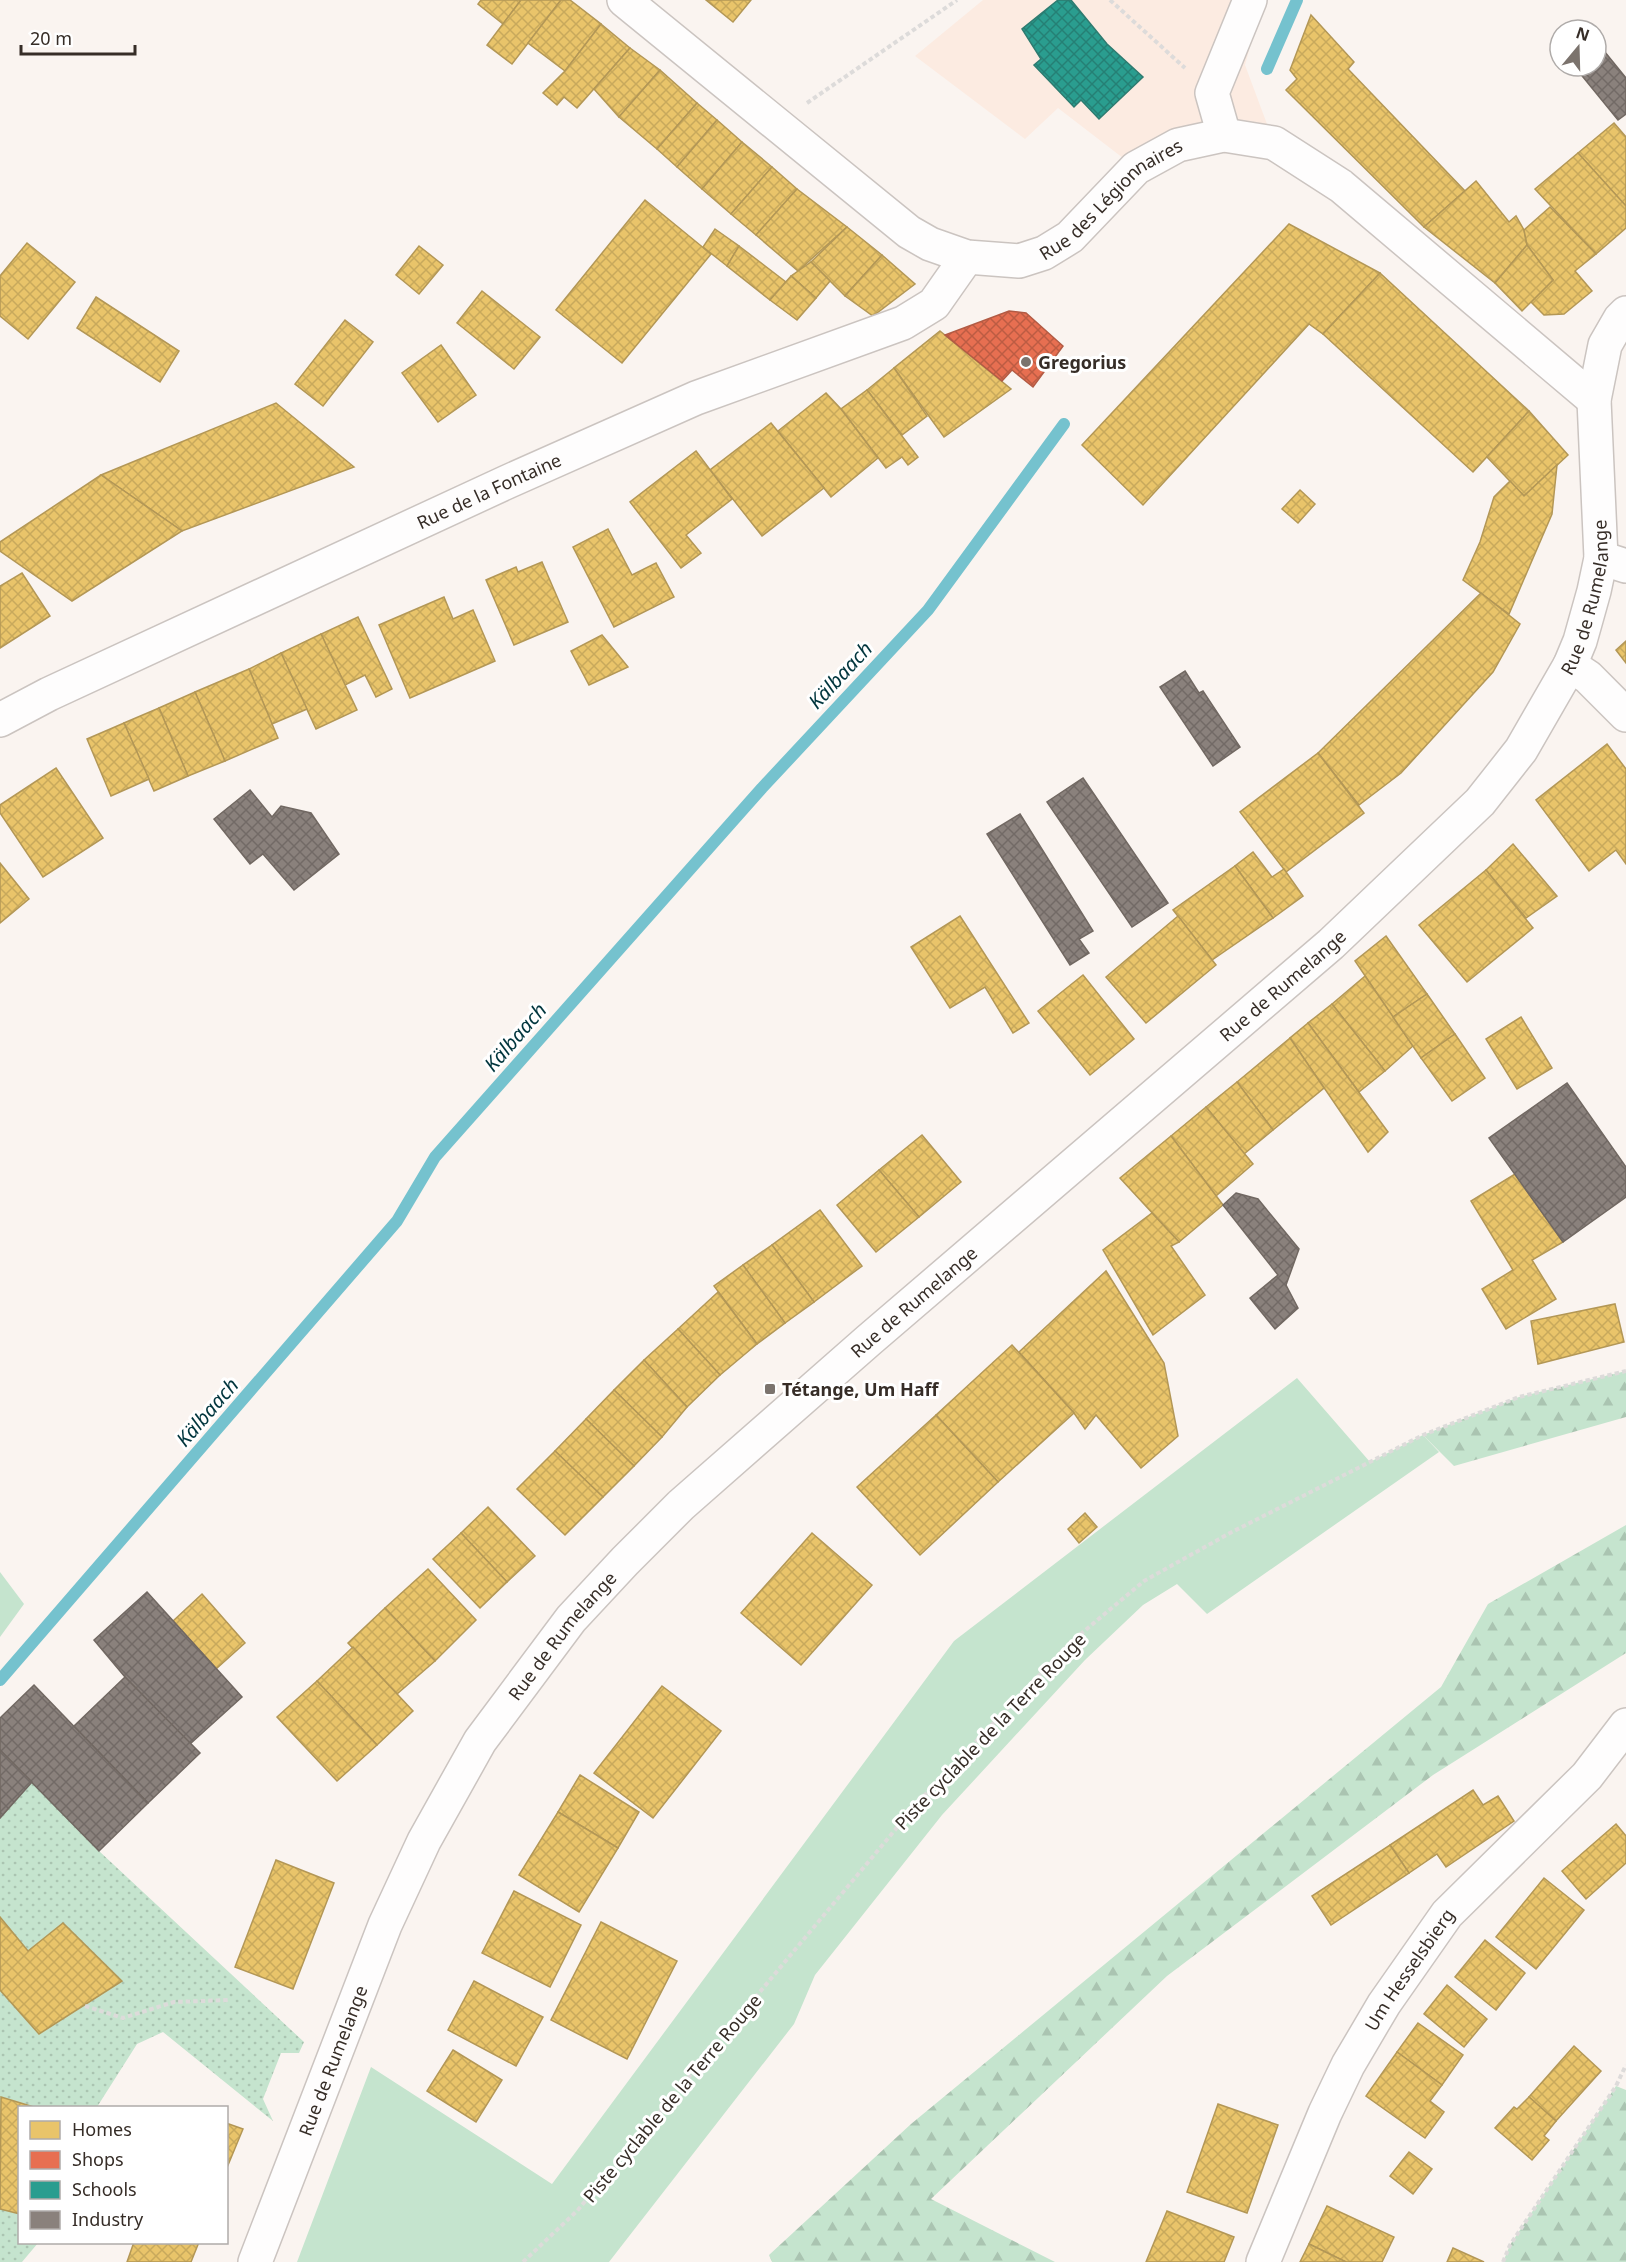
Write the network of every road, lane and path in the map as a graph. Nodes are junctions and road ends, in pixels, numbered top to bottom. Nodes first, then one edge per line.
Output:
1 (624, 0) edge
2 (957, 0) edge
3 (1110, 0) edge
4 (1250, 0) edge
5 (1212, 93) junction
6 (776, 123) junction
7 (1224, 135) junction
8 (967, 257) junction
9 (1626, 313) edge
10 (1594, 400) junction
11 (1613, 562) edge
12 (1570, 665) junction
13 (1626, 715) edge
14 (0, 720) edge
15 (1626, 1371) edge
16 (1626, 1725) edge
17 (230, 2000) dead end
18 (84, 2006) dead end
19 (1626, 2065) edge
20 (255, 2262) edge
21 (524, 2262) edge
22 (1263, 2262) edge
23 (1503, 2262) edge

1 - 6 street, Rue des Légionnaires
2 - 6 path
3 - 5 path
4 - 5 street
5 - 7 street
6 - 8 street, Rue des Légionnaires
7 - 8 street, Rue des Légionnaires
7 - 10 street, Rue des Légionnaires
8 - 14 street, Rue de la Fontaine
9 - 10 street, Rue de Rumelange
10 - 11 street, Rue de Rumelange
11 - 12 street, Rue de Rumelange
12 - 13 street
12 - 20 street, Rue de Rumelange
15 - 21 path, Piste cyclable de la Terre Rouge
16 - 22 street, Um Hesselsbierg
17 - 18 path
19 - 23 path

